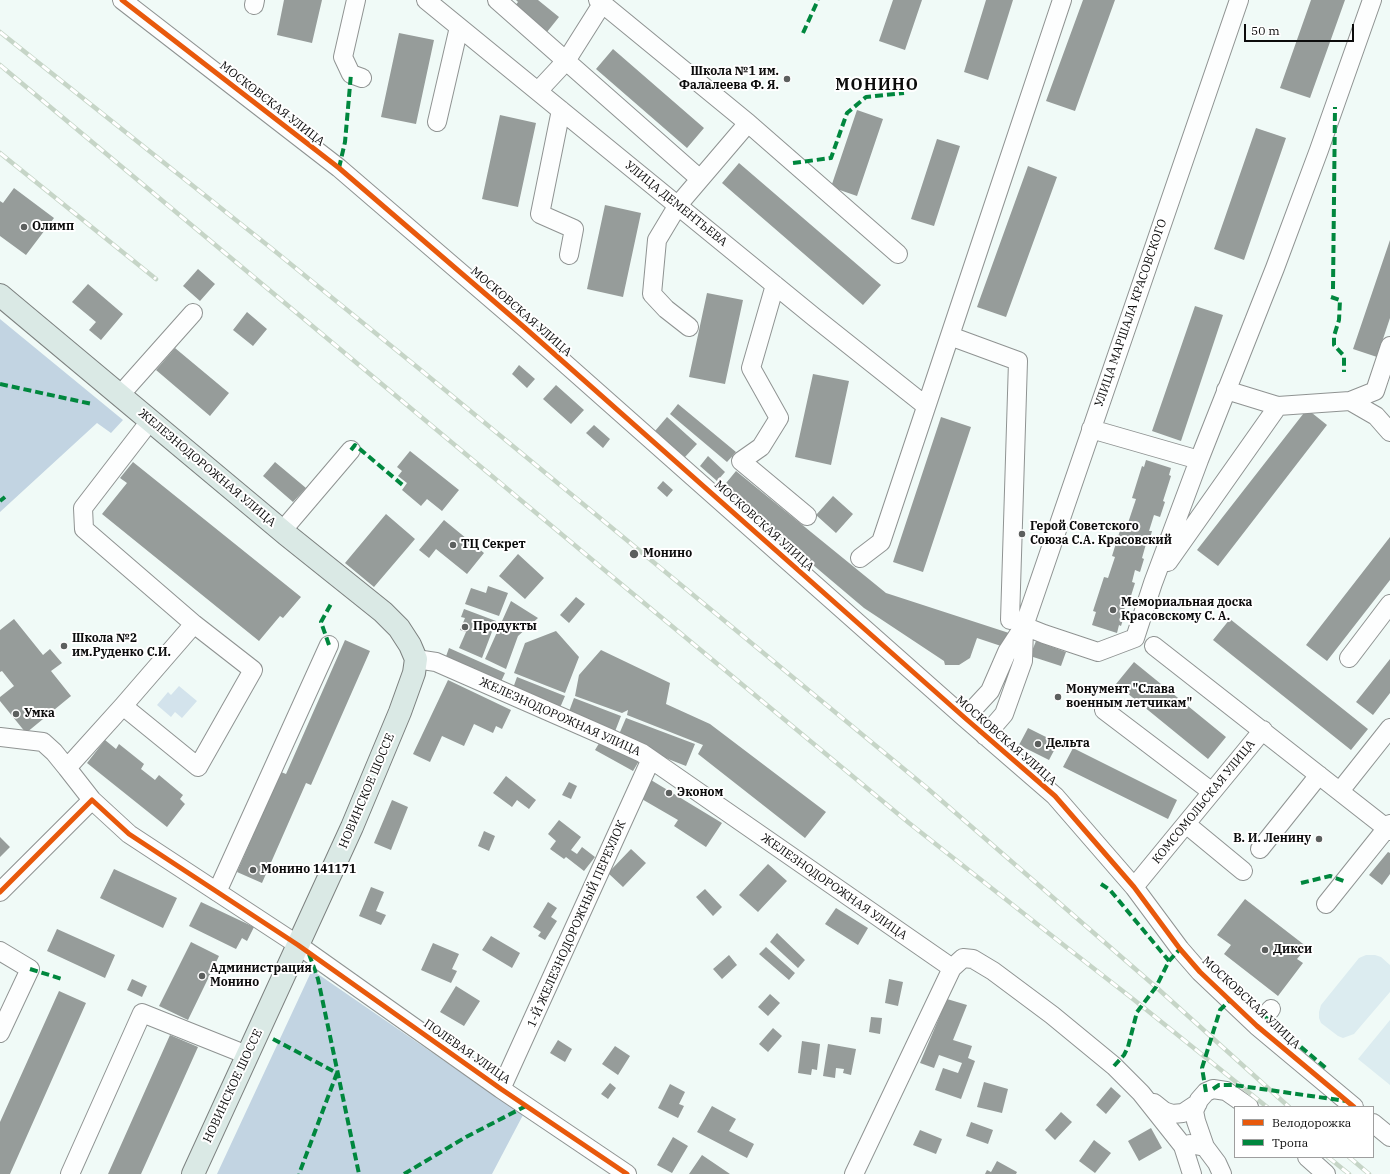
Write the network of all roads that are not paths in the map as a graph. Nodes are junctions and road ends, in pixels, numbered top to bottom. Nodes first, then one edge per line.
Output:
1 (122, 0) edge
2 (356, 0) edge
3 (426, 0) edge
4 (498, 0) edge
5 (1062, 0) edge
6 (1239, 0) edge
7 (1372, 0) edge
8 (600, 2) edge
9 (459, 27) junction
10 (566, 61) junction
11 (362, 78) dead end
12 (538, 91) junction
13 (561, 110) junction
14 (437, 122) dead end
15 (748, 123) junction
16 (700, 179) junction
17 (678, 205) junction
18 (569, 254) dead end
19 (898, 254) dead end
20 (775, 285) junction
21 (0, 295) edge
22 (194, 313) dead end
23 (689, 327) dead end
24 (950, 336) junction
25 (1390, 346) edge
26 (1226, 390) junction
27 (120, 395) junction
28 (1350, 401) junction
29 (926, 406) junction
30 (1278, 406) junction
31 (150, 421) junction
32 (1091, 429) junction
33 (1390, 432) edge
34 (351, 450) dead end
35 (1200, 460) junction
36 (807, 516) dead end
37 (282, 531) junction
38 (860, 558) dead end
39 (1154, 583) junction
40 (1390, 604) edge
41 (1017, 623) junction
42 (194, 624) junction
43 (329, 645) dead end
44 (1154, 646) dead end
45 (421, 655) junction
46 (1349, 658) dead end
47 (124, 706) junction
48 (1104, 710) dead end
49 (965, 718) junction
50 (1390, 728) edge
51 (1263, 730) junction
52 (985, 736) junction
53 (0, 737) edge
54 (651, 759) junction
55 (67, 768) junction
56 (1319, 775) junction
57 (1212, 792) junction
58 (1340, 792) junction
59 (92, 800) junction
60 (1186, 824) junction
61 (1389, 828) edge
62 (1260, 849) dead end
63 (1243, 871) dead end
64 (1134, 887) junction
65 (0, 892) edge
66 (217, 892) junction
67 (1326, 904) dead end
68 (298, 945) junction
69 (0, 951) edge
70 (952, 968) junction
71 (1271, 1009) dead end
72 (1257, 1026) junction
73 (0, 1033) edge
74 (247, 1055) junction
75 (501, 1089) junction
76 (1141, 1092) junction
77 (1198, 1103) junction
78 (1248, 1106) edge
79 (1353, 1106) edge
80 (1374, 1124) edge
81 (1390, 1137) edge
82 (1193, 1146) junction
83 (1308, 1158) edge
84 (70, 1174) edge
85 (192, 1174) edge
86 (627, 1174) edge
87 (854, 1174) edge
88 (1192, 1174) edge
89 (1222, 1174) edge
90 (1326, 1174) edge

1 - 49 street, МОСКОВСКАЯ УЛИЦА
2 - 11 street
3 - 9 street, УЛИЦА ДЕМЕНТЬЕВА
4 - 10 street
5 - 24 street
6 - 32 street, УЛИЦА МАРШАЛА КРАСОВСКОГО
7 - 26 street
8 - 10 street
8 - 15 street
9 - 12 street, УЛИЦА ДЕМЕНТЬЕВА
9 - 14 street
10 - 12 street
10 - 16 street
12 - 13 street, УЛИЦА ДЕМЕНТЬЕВА
13 - 17 street, УЛИЦА ДЕМЕНТЬЕВА
13 - 18 street
15 - 16 street
15 - 19 street
16 - 17 street
17 - 20 street, УЛИЦА ДЕМЕНТЬЕВА
17 - 23 street
20 - 29 street, УЛИЦА ДЕМЕНТЬЕВА
20 - 36 street
21 - 27 main road, ЖЕЛЕЗНОДОРОЖНАЯ УЛИЦА
22 - 27 street
24 - 29 street
24 - 41 street
25 - 28 street
26 - 30 street
26 - 35 street
27 - 31 main road, ЖЕЛЕЗНОДОРОЖНАЯ УЛИЦА
28 - 30 street
28 - 33 street
29 - 38 street
30 - 39 street
31 - 37 main road, ЖЕЛЕЗНОДОРОЖНАЯ УЛИЦА
31 - 42 street
32 - 35 street
32 - 41 street, УЛИЦА МАРШАЛА КРАСОВСКОГО
34 - 37 street
35 - 39 street
37 - 45 main road, ЖЕЛЕЗНОДОРОЖНАЯ УЛИЦА
39 - 41 street
40 - 46 street
41 - 49 street, УЛИЦА МАРШАЛА КРАСОВСКОГО
41 - 52 street, УЛИЦА МАРШАЛА КРАСОВСКОГО
42 - 47 street
42 - 47 street
43 - 66 street
44 - 51 street
45 - 54 street, ЖЕЛЕЗНОДОРОЖНАЯ УЛИЦА
45 - 68 main road, НОВИНСКОЕ ШОССЕ
47 - 55 street
48 - 57 street
49 - 52 street, МОСКОВСКАЯ УЛИЦА
50 - 58 street
51 - 56 street, КОМСОМОЛЬСКАЯ УЛИЦА
51 - 57 street, КОМСОМОЛЬСКАЯ УЛИЦА
52 - 64 street, МОСКОВСКАЯ УЛИЦА
53 - 55 street, ПОЛЕВАЯ УЛИЦА
54 - 70 street, ЖЕЛЕЗНОДОРОЖНАЯ УЛИЦА
54 - 75 street, 1-Й ЖЕЛЕЗНОДОРОЖНЫЙ ПЕРЕУЛОК
55 - 59 street, ПОЛЕВАЯ УЛИЦА
56 - 58 street, КОМСОМОЛЬСКАЯ УЛИЦА
56 - 62 street
57 - 60 street, КОМСОМОЛЬСКАЯ УЛИЦА
58 - 61 street, КОМСОМОЛЬСКАЯ УЛИЦА
59 - 65 street
59 - 66 street, ПОЛЕВАЯ УЛИЦА
60 - 63 street
60 - 64 street, КОМСОМОЛЬСКАЯ УЛИЦА
61 - 67 street
64 - 72 street, МОСКОВСКАЯ УЛИЦА
66 - 68 street, ПОЛЕВАЯ УЛИЦА
68 - 74 main road, НОВИНСКОЕ ШОССЕ
68 - 75 street, ПОЛЕВАЯ УЛИЦА
69 - 73 street
70 - 76 street
70 - 87 street
71 - 72 street
72 - 79 street, МОСКОВСКАЯ УЛИЦА
74 - 84 street
74 - 85 main road, НОВИНСКОЕ ШОССЕ
75 - 86 street, ПОЛЕВАЯ УЛИЦА
76 - 77 street
76 - 82 street
77 - 78 street
77 - 82 street
80 - 81 street
82 - 88 street
82 - 89 street
83 - 90 street

